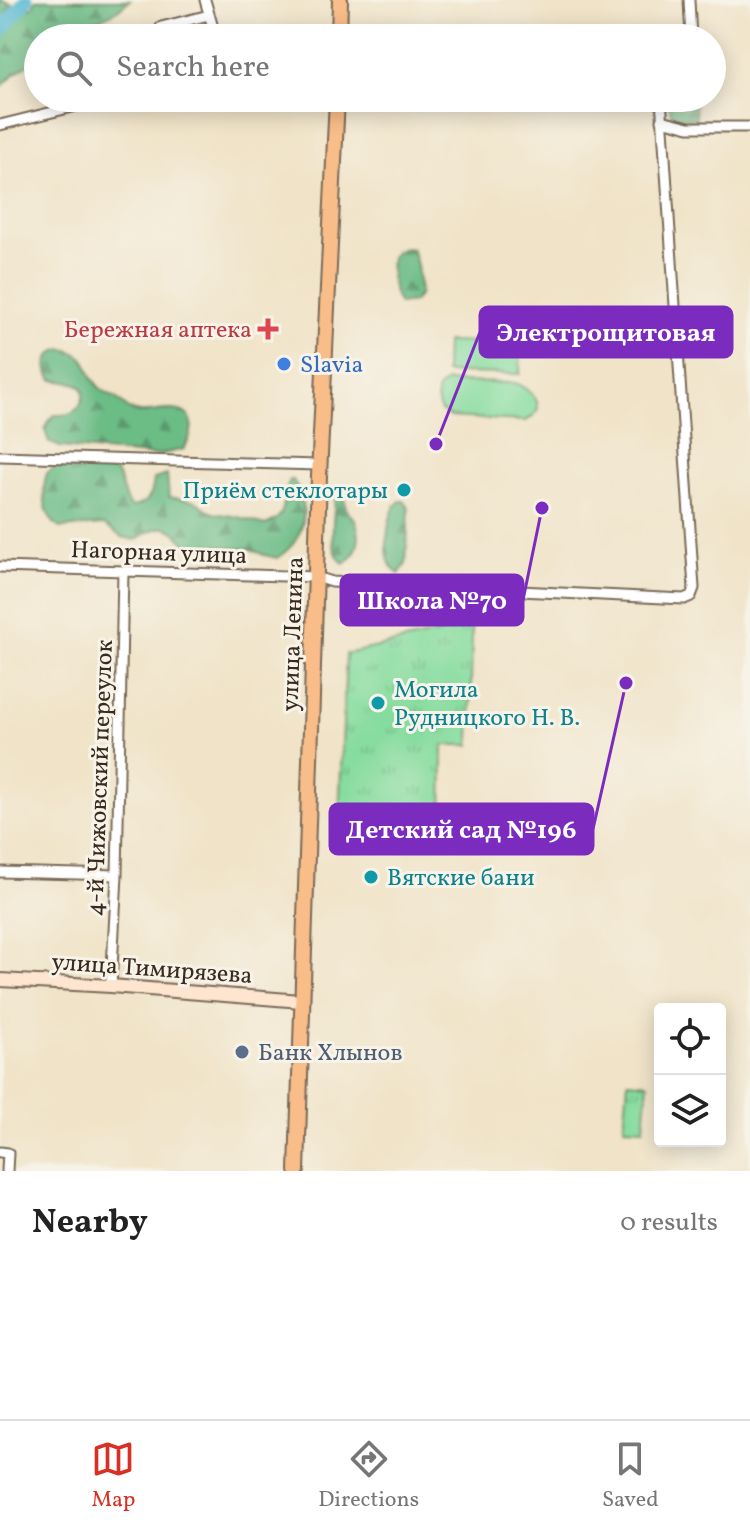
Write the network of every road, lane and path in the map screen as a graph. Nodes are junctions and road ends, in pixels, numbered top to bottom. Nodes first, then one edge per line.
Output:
1 (205, 0) edge
2 (340, 0) edge
3 (689, 0) edge
4 (209, 15) junction
5 (173, 24) edge
6 (212, 24) edge
7 (339, 24) edge
8 (690, 24) edge
9 (53, 112) edge
10 (336, 112) edge
11 (662, 112) edge
12 (662, 120) junction
13 (0, 125) edge
14 (750, 127) edge
15 (0, 456) edge
16 (319, 465) junction
17 (0, 567) edge
18 (123, 571) junction
19 (316, 577) junction
20 (0, 872) edge
21 (117, 875) junction
22 (0, 980) edge
23 (111, 986) junction
24 (301, 1001) junction
25 (4, 1152) edge
26 (7, 1171) edge
27 (297, 1171) edge

1 - 4 street
2 - 7 main road
3 - 8 street
4 - 5 street
4 - 6 street
9 - 13 street
10 - 16 main road, улица Ленина
11 - 12 street
12 - 14 street
12 - 19 street, Нагорная улица
15 - 16 street
16 - 19 main road, улица Ленина
17 - 18 street, Нагорная улица
18 - 19 street, Нагорная улица
18 - 21 street, 4-й Чижовский переулок
19 - 24 main road, улица Ленина
20 - 21 street
21 - 23 street, 4-й Чижовский переулок
22 - 23 main road, улица Тимирязева
23 - 24 main road, улица Тимирязева
24 - 27 main road, улица Ленина
25 - 26 street

